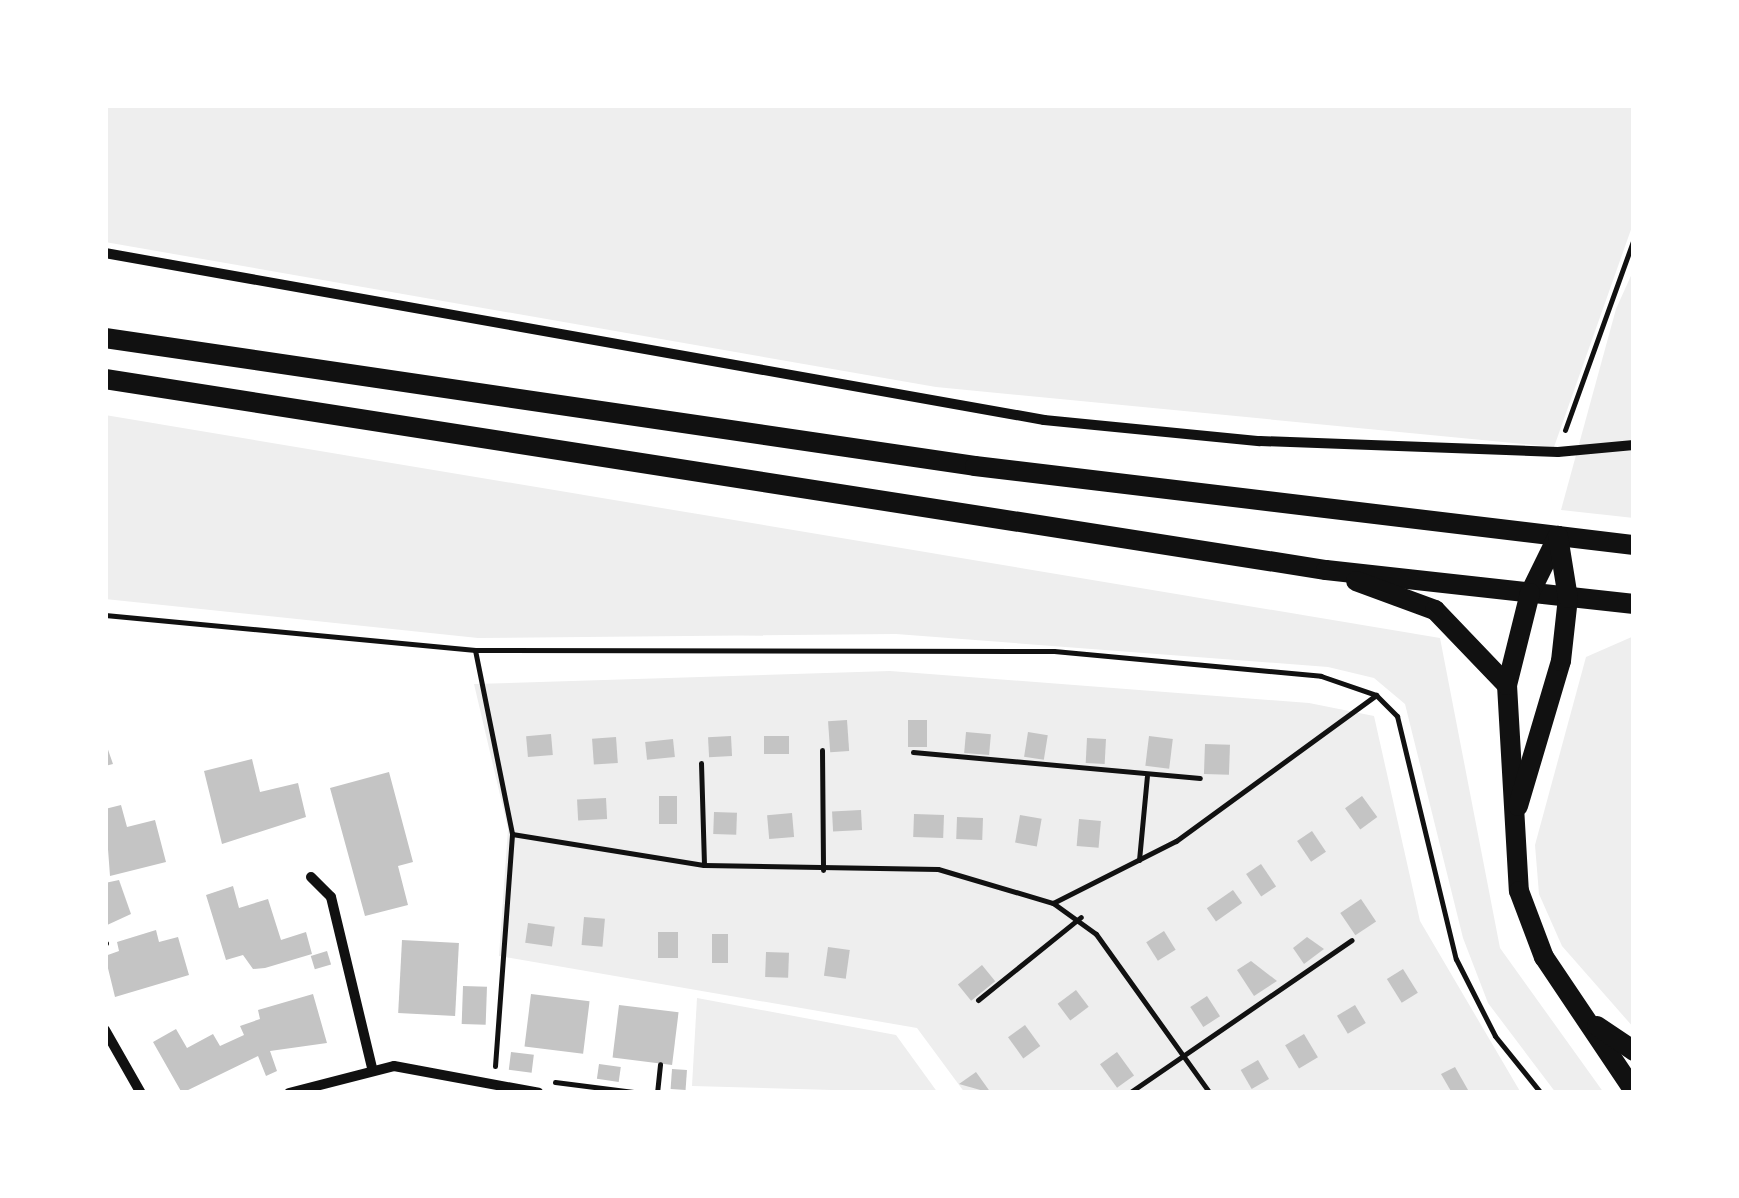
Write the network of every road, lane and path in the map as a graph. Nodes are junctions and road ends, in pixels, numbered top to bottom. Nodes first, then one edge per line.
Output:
1 (1634, 238) edge
2 (105, 253) edge
3 (105, 338) edge
4 (105, 379) edge
5 (1634, 445) edge
6 (1558, 452) junction
7 (1558, 536) junction
8 (1634, 545) edge
9 (1326, 570) junction
10 (1530, 593) junction
11 (1568, 598) junction
12 (1634, 604) edge
13 (105, 615) edge
14 (475, 650) junction
15 (1507, 685) junction
16 (1376, 695) junction
17 (822, 750) dead end
18 (913, 752) dead end
19 (701, 763) dead end
20 (1147, 776) junction
21 (1200, 778) dead end
22 (1514, 816) junction
23 (512, 834) junction
24 (1139, 860) junction
25 (704, 865) junction
26 (823, 870) junction
27 (311, 877) dead end
28 (1052, 904) junction
29 (1081, 917) junction
30 (1352, 940) dead end
31 (978, 1000) dead end
32 (1596, 1025) junction
33 (105, 1030) edge
34 (1634, 1051) edge
35 (1184, 1052) junction
36 (660, 1064) dead end
37 (372, 1068) junction
38 (492, 1086) junction
39 (1634, 1090) edge
40 (142, 1093) edge
41 (289, 1093) edge
42 (539, 1093) edge
43 (657, 1093) edge
44 (1130, 1093) edge
45 (1210, 1093) edge
46 (1541, 1093) edge

1 - 6 path
2 - 6 street
3 - 7 main road
4 - 9 main road
5 - 6 street
7 - 8 main road
7 - 10 main road
7 - 11 main road
9 - 10 main road
9 - 15 main road
10 - 11 main road
10 - 15 main road
11 - 12 main road
11 - 22 main road
13 - 14 path
14 - 16 path
14 - 23 path
15 - 22 main road
16 - 24 path
16 - 46 path
17 - 26 path
18 - 20 path
19 - 25 path
20 - 21 path
20 - 24 path
22 - 32 main road
23 - 25 path
23 - 38 path
24 - 28 path
25 - 26 path
26 - 28 path
27 - 37 street
28 - 29 path
29 - 31 path
29 - 35 path
30 - 35 path
32 - 34 main road
32 - 39 main road
33 - 40 street
35 - 44 path
35 - 45 path
36 - 43 path
37 - 38 street
37 - 41 street
38 - 42 street

